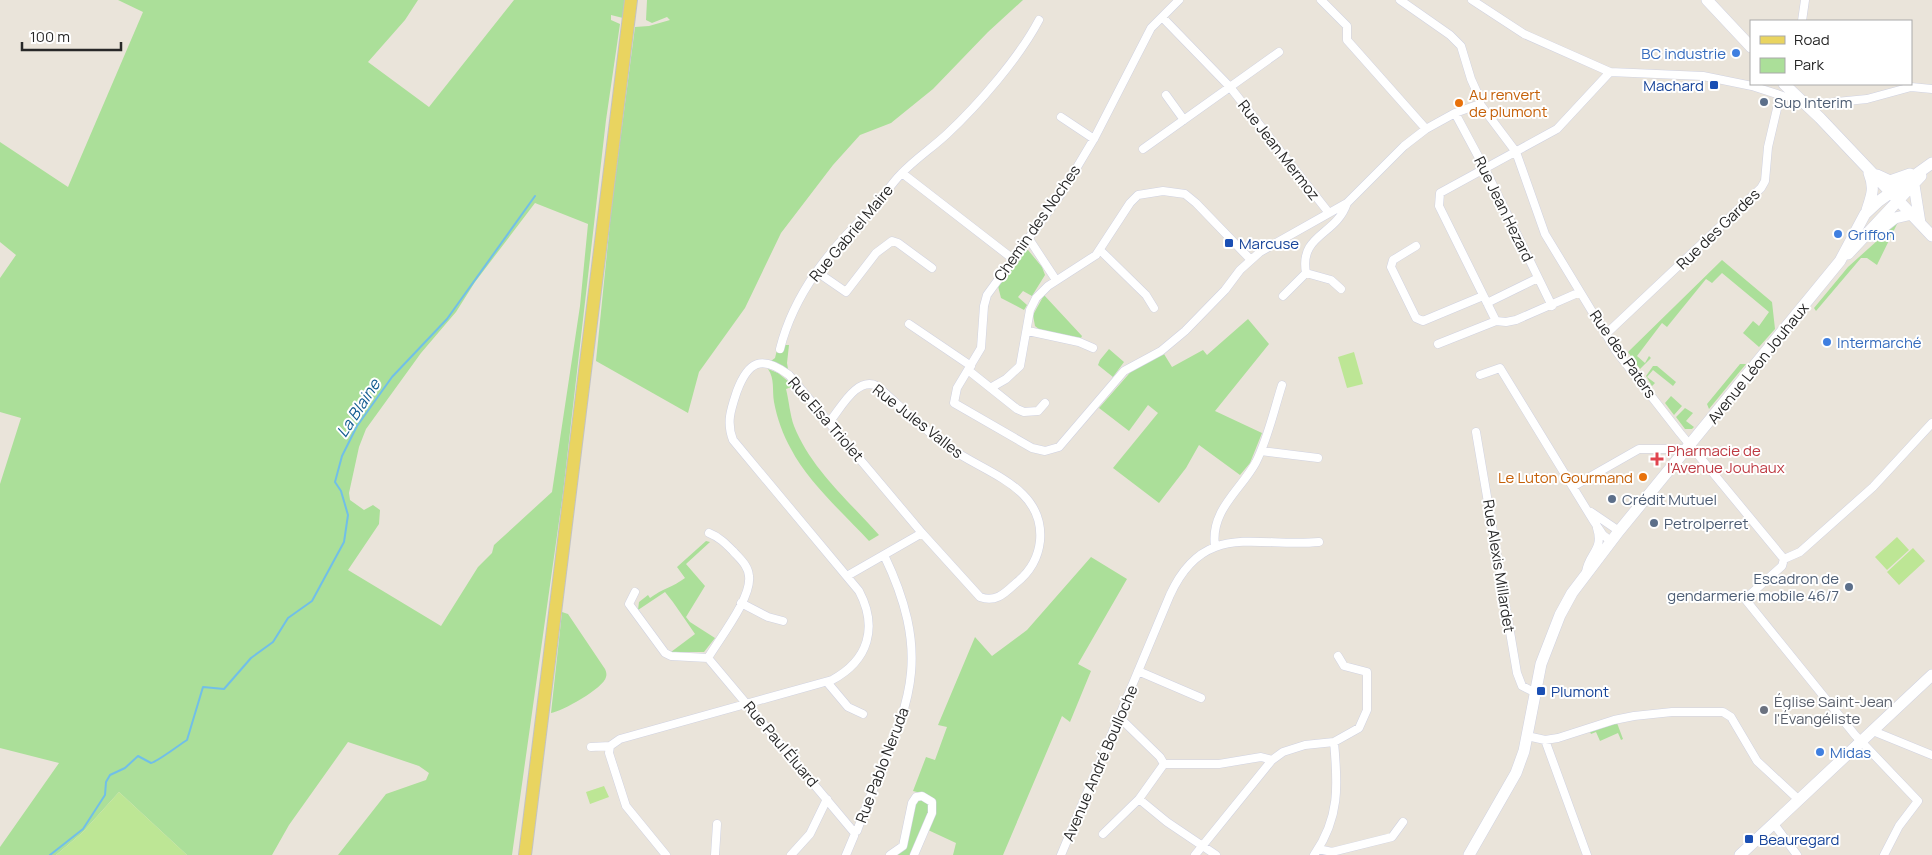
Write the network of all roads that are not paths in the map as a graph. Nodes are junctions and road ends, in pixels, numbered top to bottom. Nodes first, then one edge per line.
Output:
1 (631, 0) edge
2 (1179, 0) edge
3 (1321, 0) edge
4 (1400, 0) edge
5 (1472, 0) edge
6 (1706, 0) edge
7 (1805, 0) edge
8 (1162, 17) junction
9 (1039, 20) dead end
10 (1802, 20) edge
11 (1750, 46) edge
12 (1279, 52) dead end
13 (1610, 72) junction
14 (1758, 85) edge
15 (1752, 86) junction
16 (1230, 87) junction
17 (1787, 89) edge
18 (1932, 89) edge
19 (1166, 95) dead end
20 (1480, 104) junction
21 (1810, 108) junction
22 (1455, 113) junction
23 (1061, 117) dead end
24 (1184, 120) junction
25 (1426, 129) junction
26 (1094, 140) junction
27 (1143, 148) dead end
28 (1516, 152) junction
29 (1930, 165) edge
30 (1485, 169) junction
31 (1868, 169) junction
32 (902, 173) junction
33 (1914, 185) junction
34 (1894, 197) junction
35 (1347, 204) junction
36 (1329, 213) junction
37 (1865, 214) junction
38 (1912, 214) junction
39 (1920, 223) junction
40 (1932, 236) edge
41 (1029, 239) junction
42 (1416, 246) dead end
43 (1100, 250) junction
44 (1844, 258) junction
45 (1013, 259) junction
46 (1252, 260) junction
47 (932, 268) dead end
48 (818, 272) junction
49 (1306, 274) junction
50 (1538, 278) junction
51 (1056, 280) junction
52 (1341, 289) dead end
53 (1580, 292) junction
54 (1283, 296) dead end
55 (1485, 299) junction
56 (1552, 306) junction
57 (1154, 308) dead end
58 (1496, 321) junction
59 (909, 324) dead end
60 (1028, 331) junction
61 (1606, 334) junction
62 (1438, 344) dead end
63 (1093, 348) dead end
64 (780, 349) dead end
65 (970, 368) junction
66 (1480, 375) dead end
67 (1282, 385) dead end
68 (992, 387) junction
69 (1045, 403) dead end
70 (830, 422) junction
71 (1932, 423) edge
72 (1476, 432) dead end
73 (1688, 447) junction
74 (1260, 451) junction
75 (1318, 458) dead end
76 (1574, 486) junction
77 (1587, 509) junction
78 (1593, 520) junction
79 (1619, 531) junction
80 (709, 532) dead end
81 (922, 533) junction
82 (1611, 541) junction
83 (1319, 542) dead end
84 (1215, 546) junction
85 (884, 555) junction
86 (1784, 558) junction
87 (1586, 572) junction
88 (847, 576) junction
89 (635, 592) dead end
90 (741, 603) junction
91 (782, 621) dead end
92 (1338, 656) dead end
93 (708, 658) junction
94 (1138, 671) junction
95 (1932, 675) edge
96 (827, 682) junction
97 (1534, 692) junction
98 (1201, 698) dead end
99 (747, 704) junction
100 (863, 714) dead end
101 (1119, 717) junction
102 (1874, 731) junction
103 (1527, 736) junction
104 (1545, 740) junction
105 (1334, 742) junction
106 (1861, 742) junction
107 (610, 746) junction
108 (592, 747) dead end
109 (1932, 755) edge
110 (1272, 760) junction
111 (1164, 764) junction
112 (827, 799) junction
113 (1139, 799) junction
114 (1799, 800) junction
115 (1402, 822) dead end
116 (717, 824) dead end
117 (1774, 824) junction
118 (855, 833) junction
119 (1103, 834) dead end
120 (1202, 846) junction
121 (1316, 852) edge
122 (525, 855) edge
123 (666, 855) edge
124 (716, 855) edge
125 (791, 855) edge
126 (846, 855) edge
127 (890, 855) edge
128 (914, 855) edge
129 (1061, 855) edge
130 (1194, 855) edge
131 (1216, 855) edge
132 (1469, 855) edge
133 (1587, 855) edge
134 (1740, 855) edge
135 (1798, 855) edge
136 (1884, 855) edge

1 - 122 main road
2 - 8 street, Chemin des Noches
3 - 25 street
4 - 20 street, Rue des Paters
5 - 13 street
6 - 11 main road
7 - 10 street
8 - 16 street, Rue Jean Mermoz
8 - 26 street, Chemin des Noches
9 - 32 street, Rue Gabriel Maire
12 - 16 street, Rue Jean Mermoz
13 - 15 street
13 - 28 street
14 - 15 street
15 - 17 street
16 - 24 street, Rue Jean Mermoz
16 - 36 street, Rue Jean Mermoz
17 - 21 main road
17 - 61 street, Rue des Gardes
18 - 21 street
19 - 24 street
20 - 22 street
20 - 28 street, Rue des Paters
21 - 31 main road
22 - 25 street
22 - 30 street, Rue Jean Hezard
23 - 26 street
24 - 27 street, Rue Jean Mermoz
25 - 35 street
26 - 41 street, Chemin des Noches
28 - 30 street
28 - 53 street, Rue des Paters
29 - 31 main road
29 - 33 main road
29 - 34 main road
30 - 50 street, Rue Jean Hezard
30 - 55 street
31 - 34 main road
31 - 37 main road
32 - 45 street
32 - 48 street, Rue Gabriel Maire
33 - 34 main road
33 - 39 main road
34 - 37 main road, Avenue Léon Jouhaux
34 - 38 main road
34 - 44 main road
35 - 36 street
35 - 49 street
36 - 46 street
37 - 44 main road, Avenue Léon Jouhaux
38 - 39 main road
38 - 44 main road
39 - 40 main road
41 - 45 street, Chemin des Noches
41 - 51 street
42 - 55 street
43 - 46 street
43 - 51 street
43 - 57 street
44 - 73 main road, Avenue Léon Jouhaux
45 - 65 street, Chemin des Noches
46 - 65 street, Chemin des Noches
47 - 48 street
48 - 64 street, Rue Gabriel Maire
49 - 52 street
49 - 54 street
50 - 55 street
50 - 56 street, Rue Jean Hezard
51 - 60 street
53 - 56 street
53 - 61 street, Rue des Paters
55 - 58 street
56 - 58 street
58 - 62 street
59 - 65 street
60 - 63 street
60 - 68 street
61 - 73 street, Rue des Paters
65 - 68 street
66 - 76 street
67 - 74 street
68 - 69 street
70 - 81 street, Rue Elsa Triolet
70 - 81 street, Rue Jules Valles
70 - 88 street, Rue Elsa Triolet
71 - 86 street
72 - 97 street, Rue Alexis Millardet
73 - 76 street
73 - 79 main road, Avenue Léon Jouhaux
73 - 86 street, Rue des Paters
74 - 75 street
74 - 84 street
76 - 77 street
77 - 78 street
77 - 79 street
78 - 82 street
78 - 87 street
79 - 82 main road, Avenue Léon Jouhaux
80 - 90 street
81 - 85 street
82 - 87 main road, Avenue Léon Jouhaux
83 - 84 street, Avenue André Boulloche
84 - 94 street, Avenue André Boulloche
85 - 88 street
85 - 118 street, Rue Pablo Neruda
86 - 106 street
87 - 97 main road, Avenue Léon Jouhaux
88 - 96 street, Rue Elsa Triolet
89 - 93 street
90 - 91 street
90 - 93 street
92 - 105 street
93 - 99 street, Rue Paul Éluard
94 - 98 street, Avenue André Boulloche
94 - 101 street, Avenue André Boulloche
95 - 102 main road
96 - 99 street, Rue Elsa Triolet
96 - 100 street
97 - 103 main road, Avenue Léon Jouhaux
99 - 107 street, Rue Elsa Triolet
99 - 112 street, Rue Paul Éluard
101 - 111 street
101 - 129 street, Avenue André Boulloche
102 - 106 main road
102 - 109 street
103 - 104 street
103 - 132 main road, Avenue Léon Jouhaux
104 - 114 street
104 - 133 street
105 - 110 street
105 - 121 street
106 - 114 main road
106 - 136 street
107 - 108 street
107 - 123 street
110 - 111 street
110 - 120 street
111 - 113 street
112 - 118 street, Rue Paul Éluard
112 - 125 street
113 - 119 street
113 - 120 street
114 - 117 main road
115 - 121 street
116 - 124 street
117 - 134 main road
117 - 135 street
118 - 126 street, Rue Pablo Neruda
120 - 130 street
120 - 131 street
127 - 128 street

